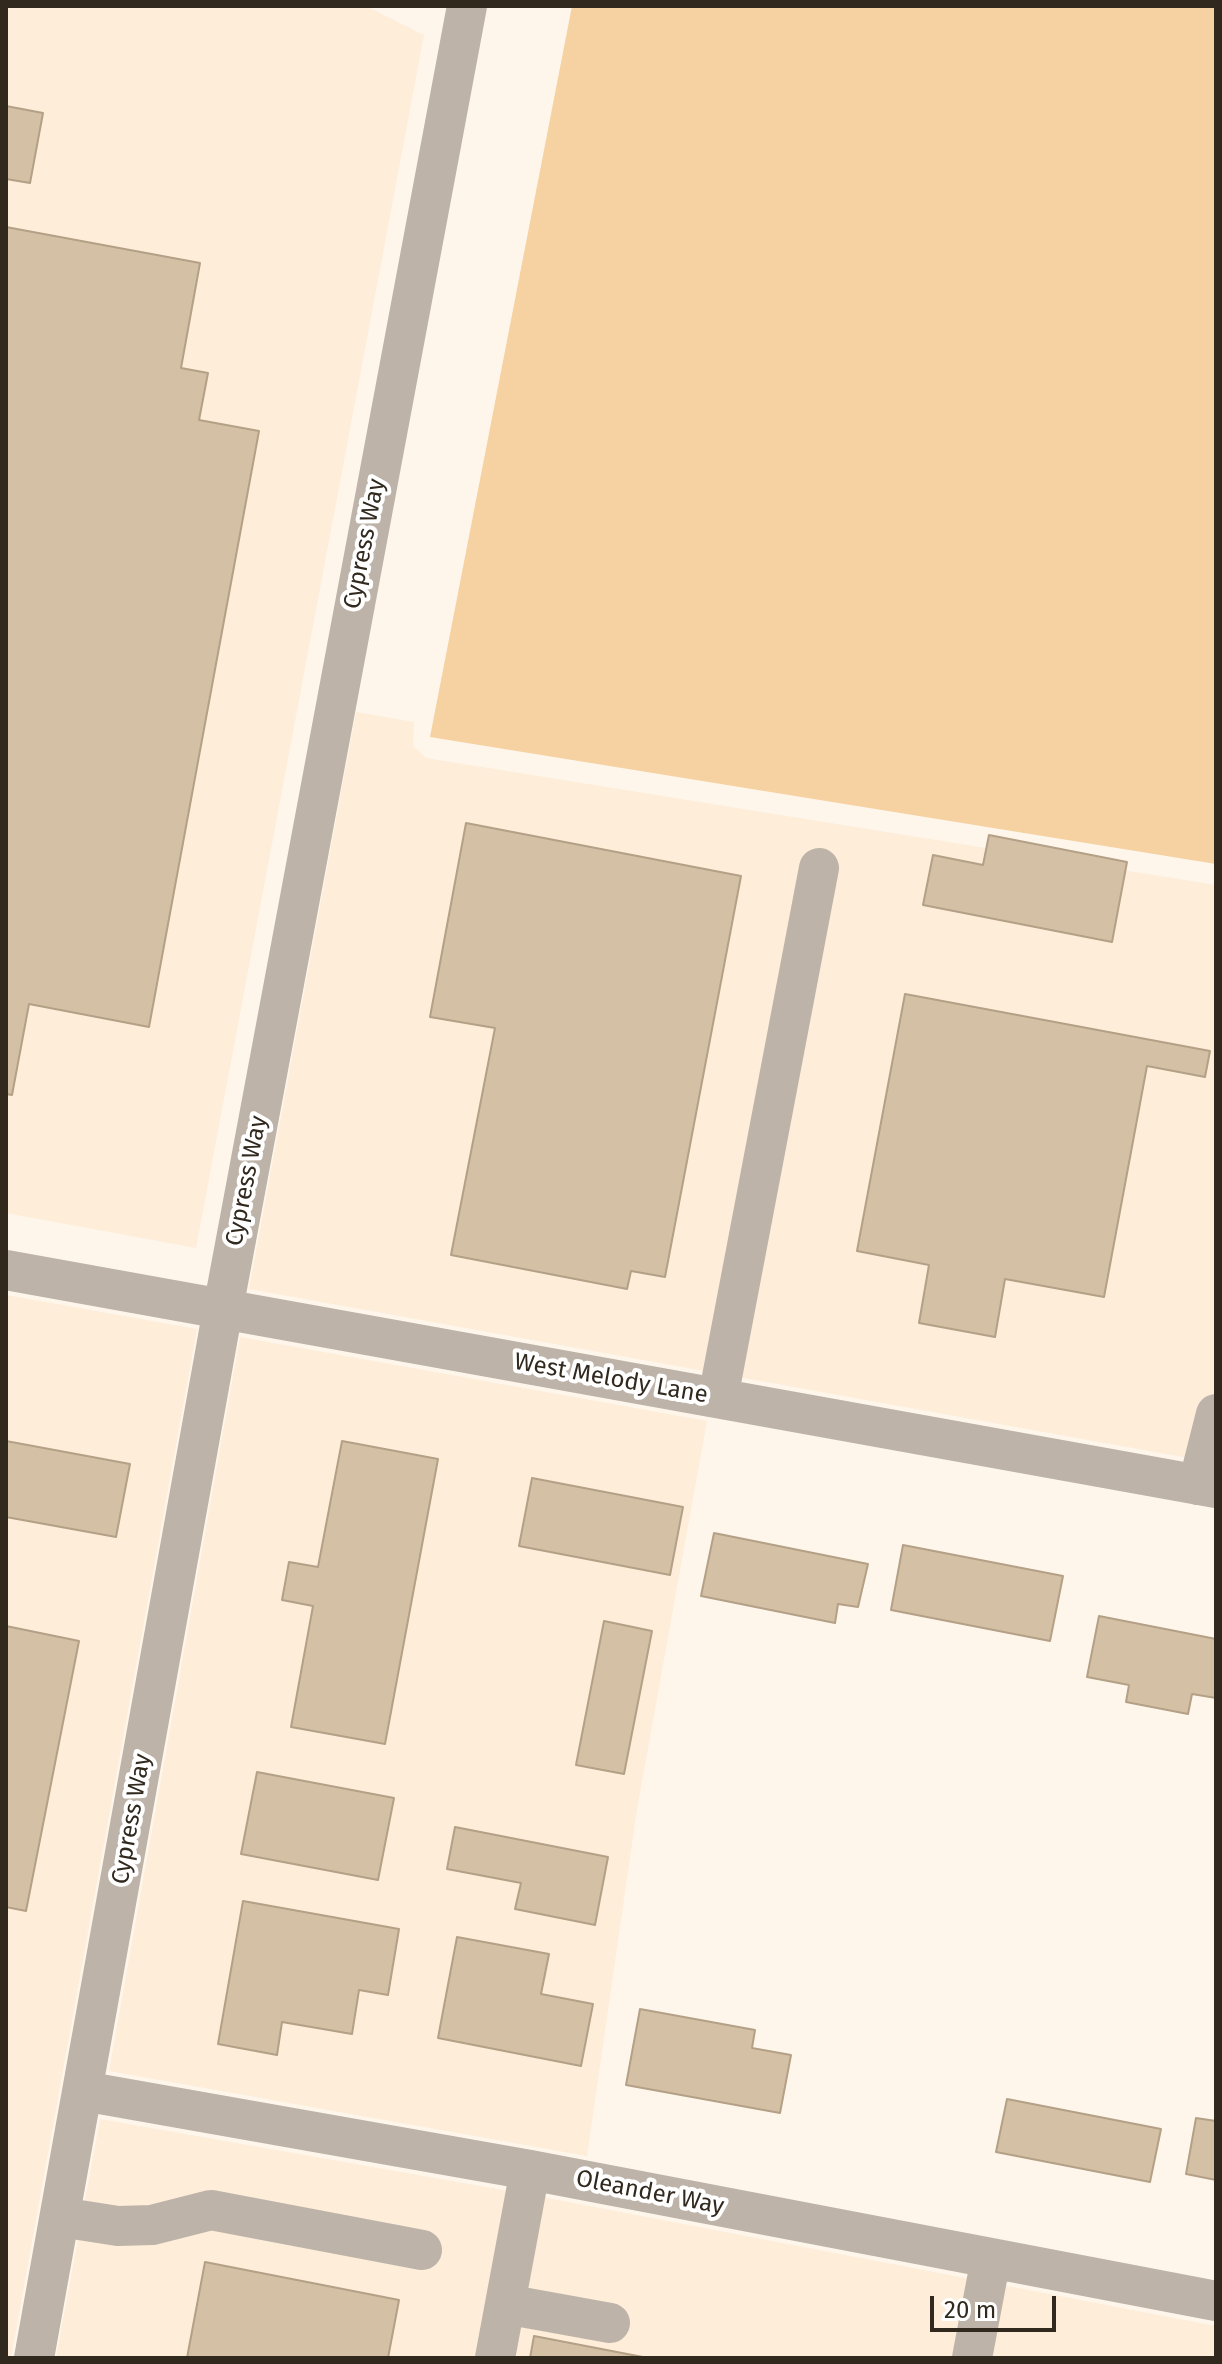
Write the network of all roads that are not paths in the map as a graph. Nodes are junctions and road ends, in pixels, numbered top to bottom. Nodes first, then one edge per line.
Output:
1 (467, 6) edge
2 (819, 868) dead end
3 (6, 1270) edge
4 (223, 1309) junction
5 (718, 1398) junction
6 (1216, 1414) edge
7 (1207, 1487) edge
8 (83, 2091) junction
9 (530, 2170) junction
10 (60, 2217) junction
11 (422, 2250) dead end
12 (991, 2258) junction
13 (1216, 2301) edge
14 (505, 2304) junction
15 (610, 2323) dead end
16 (34, 2358) edge
17 (495, 2358) edge
18 (972, 2358) edge

1 - 4 street, Cypress Way
2 - 5 street
3 - 4 street, West Melody Lane
4 - 5 street, West Melody Lane
4 - 8 street, Cypress Way
5 - 7 street, West Melody Lane
6 - 7 street
8 - 9 street, Oleander Way
8 - 10 street, Cypress Way
9 - 12 street, Oleander Way
9 - 14 street
10 - 11 street
10 - 16 street, Cypress Way
12 - 13 street, Oleander Way
12 - 18 street
14 - 15 street
14 - 17 street

